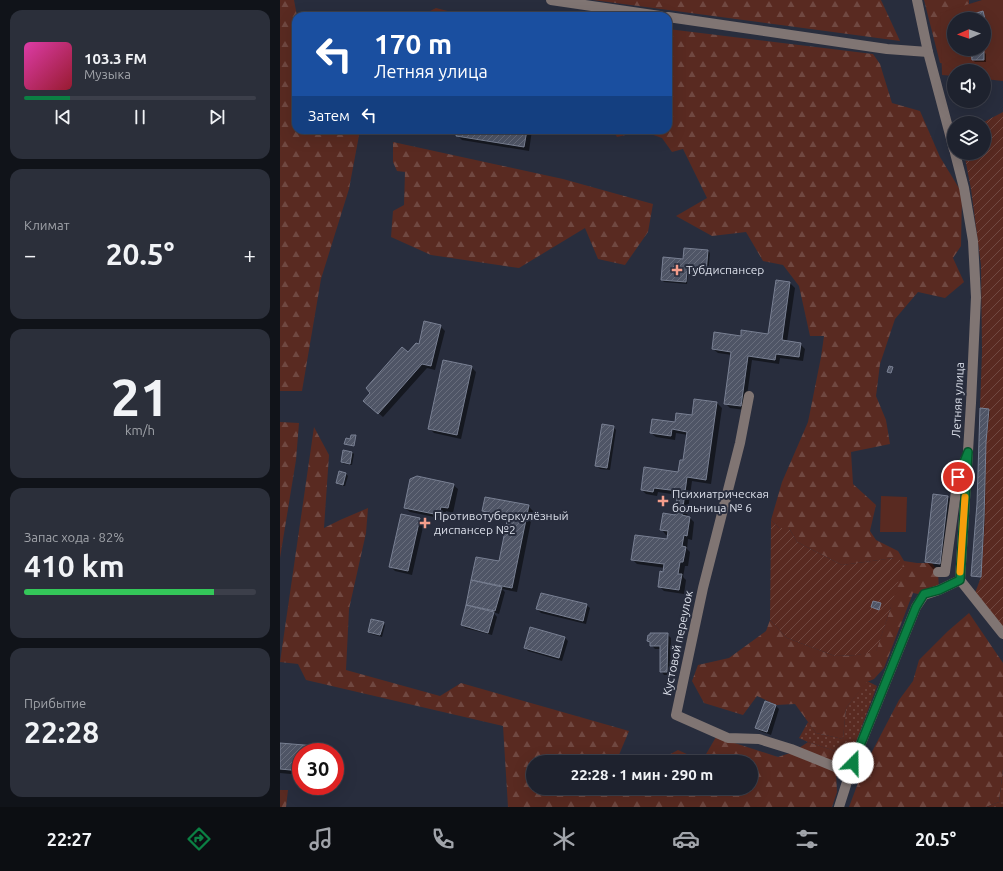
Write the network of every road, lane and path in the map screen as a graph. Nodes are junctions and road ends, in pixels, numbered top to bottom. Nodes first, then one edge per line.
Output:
1 (551, 0) edge
2 (917, 0) edge
3 (633, 12) edge
4 (672, 18) edge
5 (928, 52) junction
6 (947, 124) edge
7 (957, 160) edge
8 (749, 396) dead end
9 (968, 452) junction
10 (938, 572) dead end
11 (960, 580) junction
12 (1003, 634) edge
13 (853, 763) junction
14 (838, 807) edge

1 - 3 street
2 - 5 street
4 - 5 street
5 - 6 street
7 - 9 street, Летняя улица
8 - 13 street, Кустовой переулок
9 - 10 street
9 - 11 street, Летняя улица
11 - 12 street
11 - 13 street
13 - 14 street

